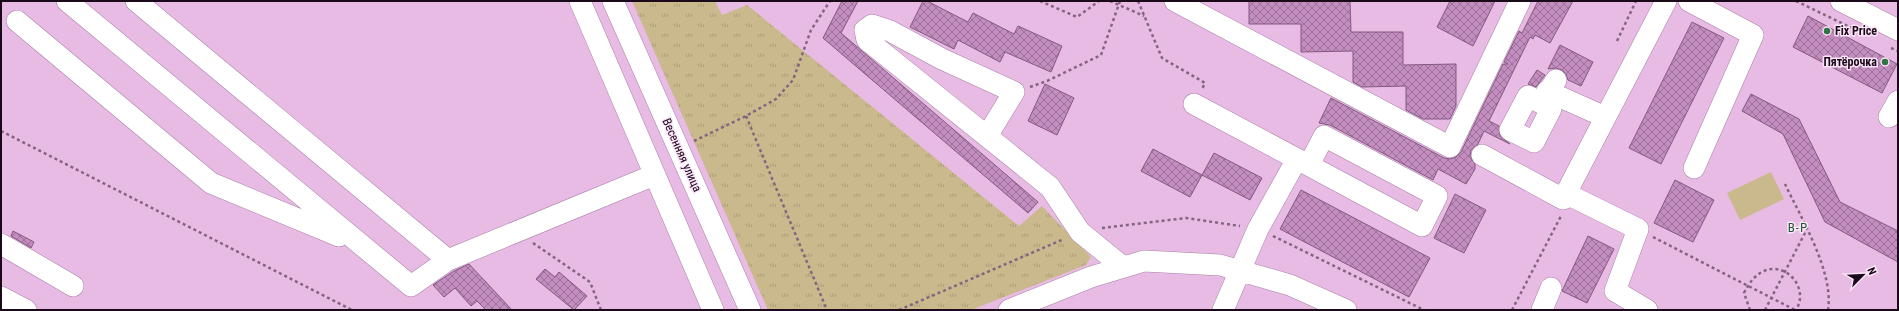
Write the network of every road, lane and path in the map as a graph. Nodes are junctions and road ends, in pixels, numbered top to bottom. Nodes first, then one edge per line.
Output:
1 (67, 1) edge
2 (136, 1) edge
3 (580, 1) edge
4 (613, 1) edge
5 (830, 1) edge
6 (1040, 1) edge
7 (1099, 1) edge
8 (1110, 1) edge
9 (1120, 1) edge
10 (1138, 1) edge
11 (1175, 1) edge
12 (1520, 1) edge
13 (1636, 1) edge
14 (1666, 1) edge
15 (1688, 1) edge
16 (1796, 1) edge
17 (1851, 2) edge
18 (1118, 5) junction
19 (1145, 17) junction
20 (17, 21) dead end
21 (1864, 34) dead end
22 (1891, 37) edge
23 (1617, 41) dead end
24 (1898, 51) edge
25 (1548, 91) dead end
26 (1014, 92) junction
27 (1194, 104) joint
28 (746, 116) junction
29 (1605, 117) junction
30 (1, 132) edge
31 (987, 136) junction
32 (678, 149) junction
33 (1482, 155) dead end
34 (1303, 162) junction
35 (1694, 168) dead end
36 (654, 175) junction
37 (1785, 184) dead end
38 (1567, 197) junction
39 (1258, 229) junction
40 (1638, 230) junction
41 (1806, 230) junction
42 (517, 232) junction
43 (1, 244) edge
44 (358, 244) junction
45 (448, 260) junction
46 (1123, 267) junction
47 (1242, 271) junction
48 (1785, 271) junction
49 (73, 286) dead end
50 (1748, 286) junction
51 (1551, 288) dead end
52 (1, 297) edge
53 (1771, 298) junction
54 (1022, 308) edge
55 (26, 310) edge
56 (352, 310) edge
57 (601, 310) edge
58 (713, 310) edge
59 (750, 310) edge
60 (827, 310) edge
61 (1223, 310) edge
62 (1346, 310) edge
63 (1424, 310) edge
64 (1512, 310) edge
65 (1542, 310) edge
66 (1647, 310) edge
67 (1750, 310) edge
68 (1765, 310) edge
69 (1796, 310) edge
70 (1828, 310) edge

1 - 44 street
2 - 45 street
3 - 36 street
4 - 32 street, Весенняя улица
5 - 28 path
6 - 7 path
8 - 18 path
9 - 18 path
10 - 19 path
11 - 12 street
13 - 23 path
14 - 29 street
15 - 35 street
16 - 21 path
17 - 22 street
18 - 19 path
18 - 26 path
19 - 27 path
20 - 44 street
22 - 24 path
25 - 29 street
26 - 31 street
26 - 31 street
27 - 34 street
28 - 32 path
28 - 60 path
29 - 38 street
30 - 56 path
31 - 46 street
32 - 59 street, Весенняя улица
33 - 38 street
34 - 34 street
34 - 39 street
36 - 42 street
36 - 58 street
37 - 41 path
38 - 40 street
38 - 64 path
39 - 47 street
39 - 63 path
40 - 50 path
40 - 66 street
41 - 48 path
41 - 70 path
42 - 45 street
42 - 57 path
43 - 49 street
44 - 45 street
46 - 47 street
46 - 54 street
47 - 61 street
47 - 62 street
48 - 50 path
48 - 53 path
48 - 69 path
50 - 53 path
50 - 67 path
51 - 65 street
52 - 55 street
53 - 68 path
53 - 69 path

